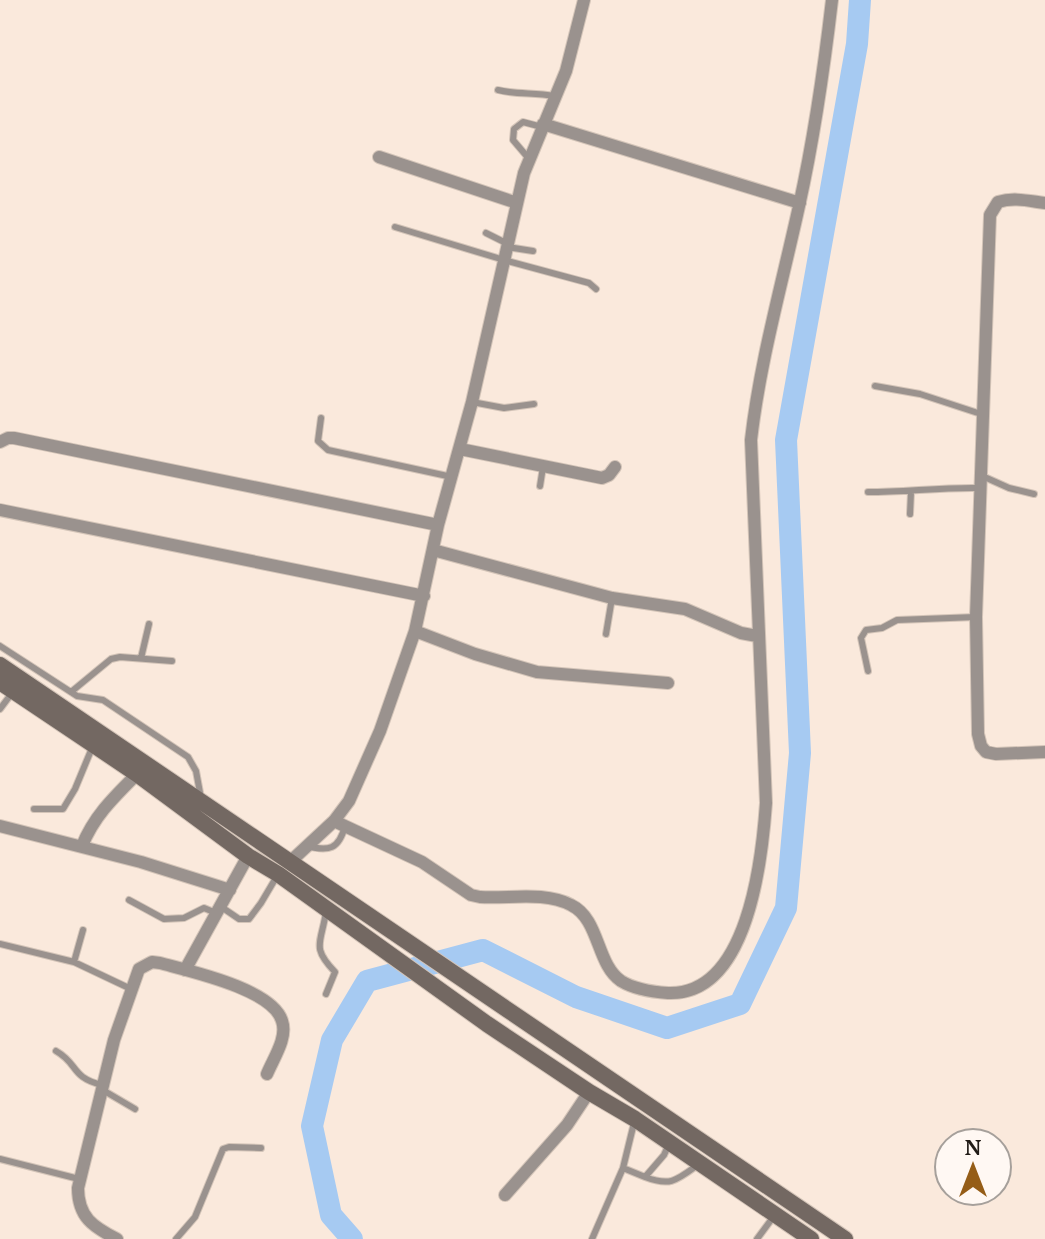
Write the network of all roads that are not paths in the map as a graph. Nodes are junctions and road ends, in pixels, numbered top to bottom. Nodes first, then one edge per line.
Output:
1 (584, 0) edge
2 (832, 0) edge
3 (498, 90) dead end
4 (554, 96) junction
5 (542, 125) junction
6 (379, 157) dead end
7 (530, 160) junction
8 (517, 203) junction
9 (800, 203) junction
10 (1045, 203) edge
11 (395, 227) dead end
12 (486, 233) dead end
13 (506, 250) junction
14 (533, 251) dead end
15 (596, 289) dead end
16 (875, 386) dead end
17 (472, 402) junction
18 (534, 404) dead end
19 (981, 414) junction
20 (321, 418) dead end
21 (0, 442) edge
22 (460, 449) junction
23 (543, 464) junction
24 (615, 467) dead end
25 (452, 477) junction
26 (980, 482) junction
27 (540, 486) dead end
28 (868, 492) dead end
29 (911, 492) junction
30 (1034, 494) dead end
31 (0, 510) edge
32 (910, 514) dead end
33 (438, 525) junction
34 (433, 550) junction
35 (424, 596) junction
36 (612, 598) junction
37 (976, 617) junction
38 (149, 624) dead end
39 (415, 631) junction
40 (606, 634) dead end
41 (757, 636) junction
42 (0, 646) edge
43 (141, 658) junction
44 (172, 661) dead end
45 (0, 665) edge
46 (868, 671) dead end
47 (668, 683) dead end
48 (7, 686) edge
49 (71, 692) junction
50 (0, 709) edge
51 (94, 744) junction
52 (1045, 752) edge
53 (137, 774) junction
54 (201, 800) junction
55 (34, 809) dead end
56 (340, 823) junction
57 (0, 826) edge
58 (82, 846) junction
59 (307, 846) junction
60 (248, 856) junction
61 (291, 861) junction
62 (278, 874) junction
63 (230, 890) junction
64 (129, 900) dead end
65 (218, 909) junction
66 (326, 909) junction
67 (83, 930) dead end
68 (0, 944) edge
69 (74, 962) junction
70 (185, 970) junction
71 (131, 989) junction
72 (326, 994) dead end
73 (56, 1051) dead end
74 (267, 1074) dead end
75 (102, 1087) junction
76 (589, 1092) junction
77 (135, 1109) dead end
78 (635, 1119) junction
79 (669, 1144) junction
80 (261, 1148) dead end
81 (0, 1159) edge
82 (699, 1164) junction
83 (623, 1168) junction
84 (645, 1177) junction
85 (79, 1179) junction
86 (505, 1195) dead end
87 (775, 1214) junction
88 (117, 1239) edge
89 (176, 1239) edge
90 (592, 1239) edge
91 (757, 1239) edge
92 (811, 1239) edge
93 (845, 1239) edge

1 - 4 street
2 - 9 street
3 - 4 lane
4 - 5 street
5 - 7 street
5 - 7 lane
5 - 9 street
6 - 8 street
7 - 8 street
8 - 13 street
9 - 41 street
10 - 19 street
11 - 13 lane
12 - 13 lane
13 - 14 lane
13 - 15 lane
13 - 17 street
16 - 19 lane
17 - 18 lane
17 - 22 street
19 - 26 street
20 - 25 lane
21 - 33 street
22 - 23 street
22 - 25 street
23 - 24 street
23 - 27 lane
25 - 33 street
26 - 29 lane
26 - 30 lane
26 - 37 street
28 - 29 lane
29 - 32 lane
31 - 35 street
33 - 34 street
34 - 35 street
34 - 36 street
35 - 39 street
36 - 40 lane
36 - 41 street
37 - 46 lane
37 - 52 street
38 - 43 lane
39 - 47 street
39 - 56 street
41 - 56 street
42 - 49 lane
43 - 44 lane
43 - 49 lane
45 - 54 main road
48 - 50 lane
48 - 51 main road
49 - 54 lane
51 - 53 main road
51 - 55 lane
53 - 58 street
53 - 60 main road
54 - 61 main road
56 - 59 street
56 - 59 lane
57 - 58 street
58 - 63 street
59 - 61 street
60 - 62 main road
60 - 63 street
61 - 93 main road
62 - 65 lane
62 - 66 main road
63 - 65 street
64 - 65 lane
65 - 70 street
66 - 72 lane
66 - 76 main road
67 - 69 lane
68 - 69 lane
69 - 71 lane
70 - 71 street
70 - 74 street
71 - 75 street
73 - 75 lane
75 - 77 lane
75 - 85 street
76 - 78 main road
76 - 86 street
78 - 79 main road
78 - 83 lane
79 - 82 main road
79 - 84 lane
80 - 89 lane
81 - 85 lane
82 - 84 lane
82 - 87 main road
83 - 84 lane
83 - 90 lane
85 - 88 street
87 - 91 lane
87 - 92 main road

